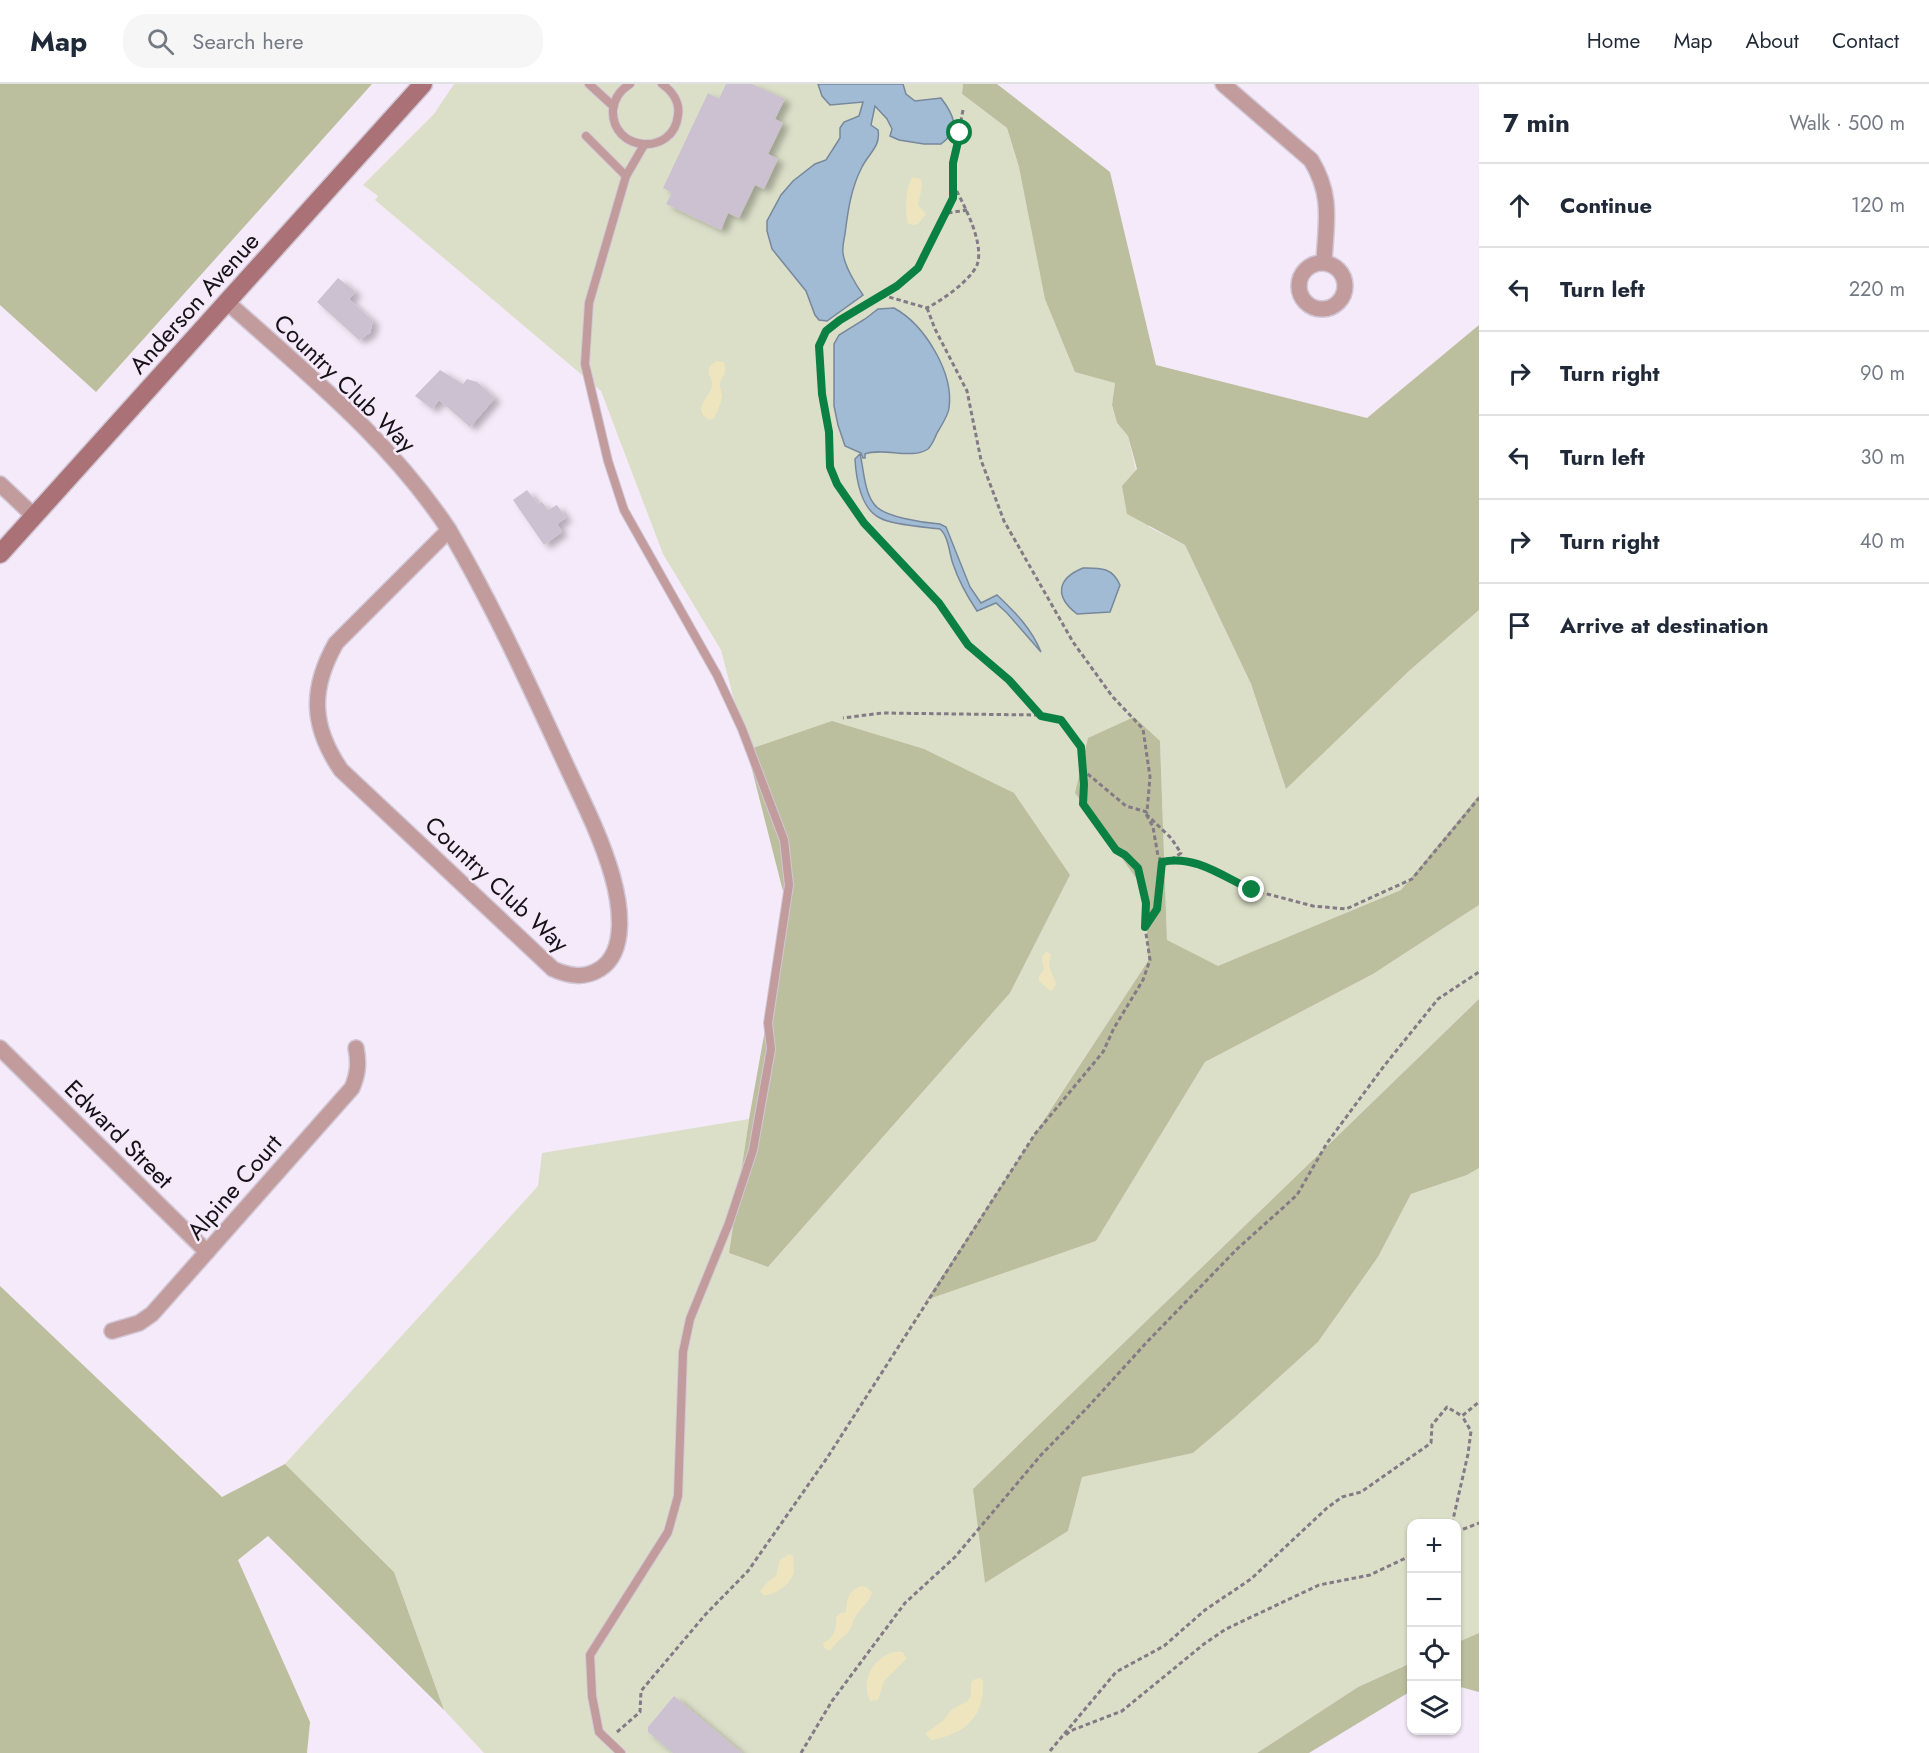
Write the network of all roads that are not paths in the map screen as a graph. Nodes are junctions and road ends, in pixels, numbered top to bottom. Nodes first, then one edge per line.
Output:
1 (423, 84) edge
2 (589, 84) edge
3 (1223, 84) edge
4 (625, 85) edge
5 (667, 86) edge
6 (613, 106) junction
7 (586, 136) dead end
8 (644, 145) junction
9 (626, 176) junction
10 (1324, 262) dead end
11 (227, 302) junction
12 (0, 484) edge
13 (34, 516) junction
14 (448, 530) junction
15 (0, 554) edge
16 (0, 1048) edge
17 (356, 1048) dead end
18 (207, 1252) junction
19 (112, 1331) dead end
20 (621, 1753) edge

1 - 11 main road, Anderson Avenue
2 - 6 lane
3 - 10 street
4 - 6 lane
5 - 8 lane
6 - 8 lane
7 - 9 lane
8 - 9 lane
9 - 20 lane
11 - 13 main road, Anderson Avenue
11 - 14 street, Country Club Way
12 - 13 street
13 - 15 main road, Anderson Avenue
14 - 14 street, Country Club Way
16 - 18 street, Edward Street
17 - 18 street, Alpine Court
18 - 19 street, Alpine Court

